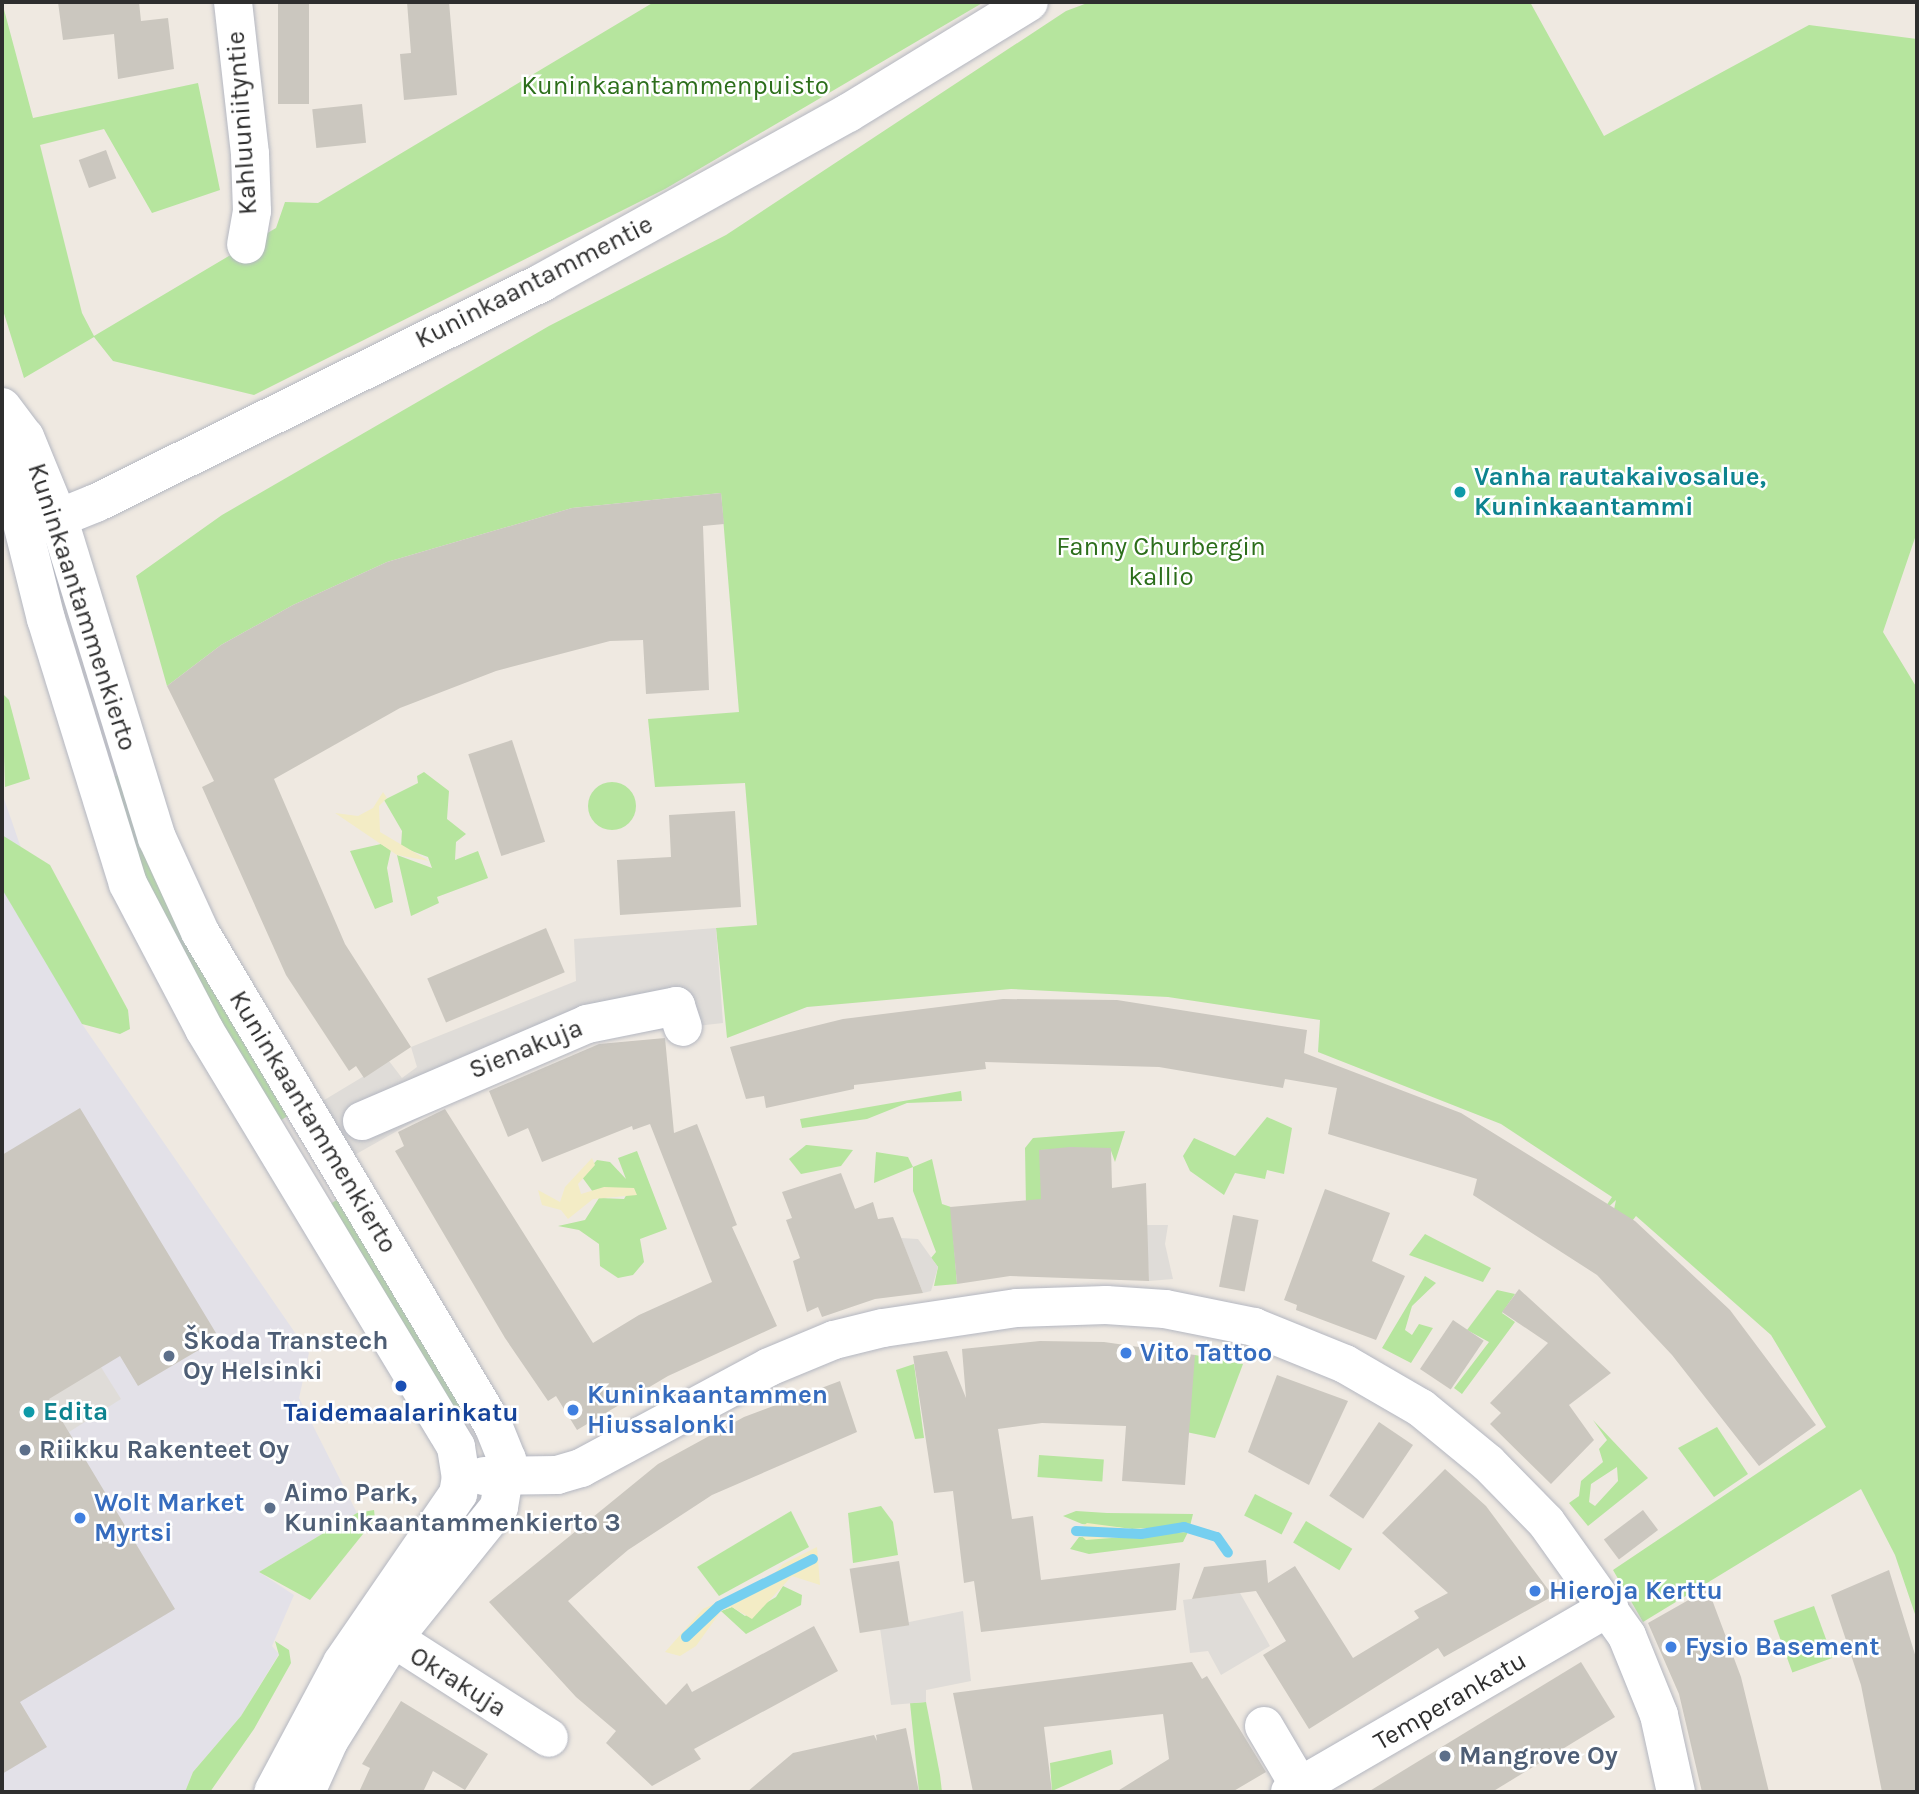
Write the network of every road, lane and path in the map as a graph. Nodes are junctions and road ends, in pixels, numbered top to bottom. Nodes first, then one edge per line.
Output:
1 (233, 2) edge
2 (1029, 2) edge
3 (246, 244) dead end
4 (2, 407) edge
5 (2, 420) edge
6 (59, 520) junction
7 (22, 532) junction
8 (683, 1027) dead end
9 (362, 1121) dead end
10 (509, 1474) junction
11 (461, 1477) junction
12 (1609, 1607) junction
13 (381, 1631) junction
14 (1264, 1726) dead end
15 (549, 1738) dead end
16 (1295, 1790) edge
17 (273, 1792) edge
18 (306, 1792) edge
19 (1676, 1792) edge

1 - 3 street, Kahluuniityntie
2 - 6 street, Kuninkaantammentie
4 - 6 street, Kuninkaantammenkierto
5 - 7 street, Kuninkaantammenkierto
6 - 7 street, Kuninkaantammentie
6 - 10 street, Kuninkaantammenkierto
7 - 11 street, Kuninkaantammenkierto
8 - 9 street, Sienakuja
10 - 11 street
10 - 12 street
10 - 13 street
11 - 13 street
12 - 16 street, Temperankatu
12 - 19 street
13 - 15 street, Okrakuja
13 - 17 street
13 - 18 street
14 - 16 street

